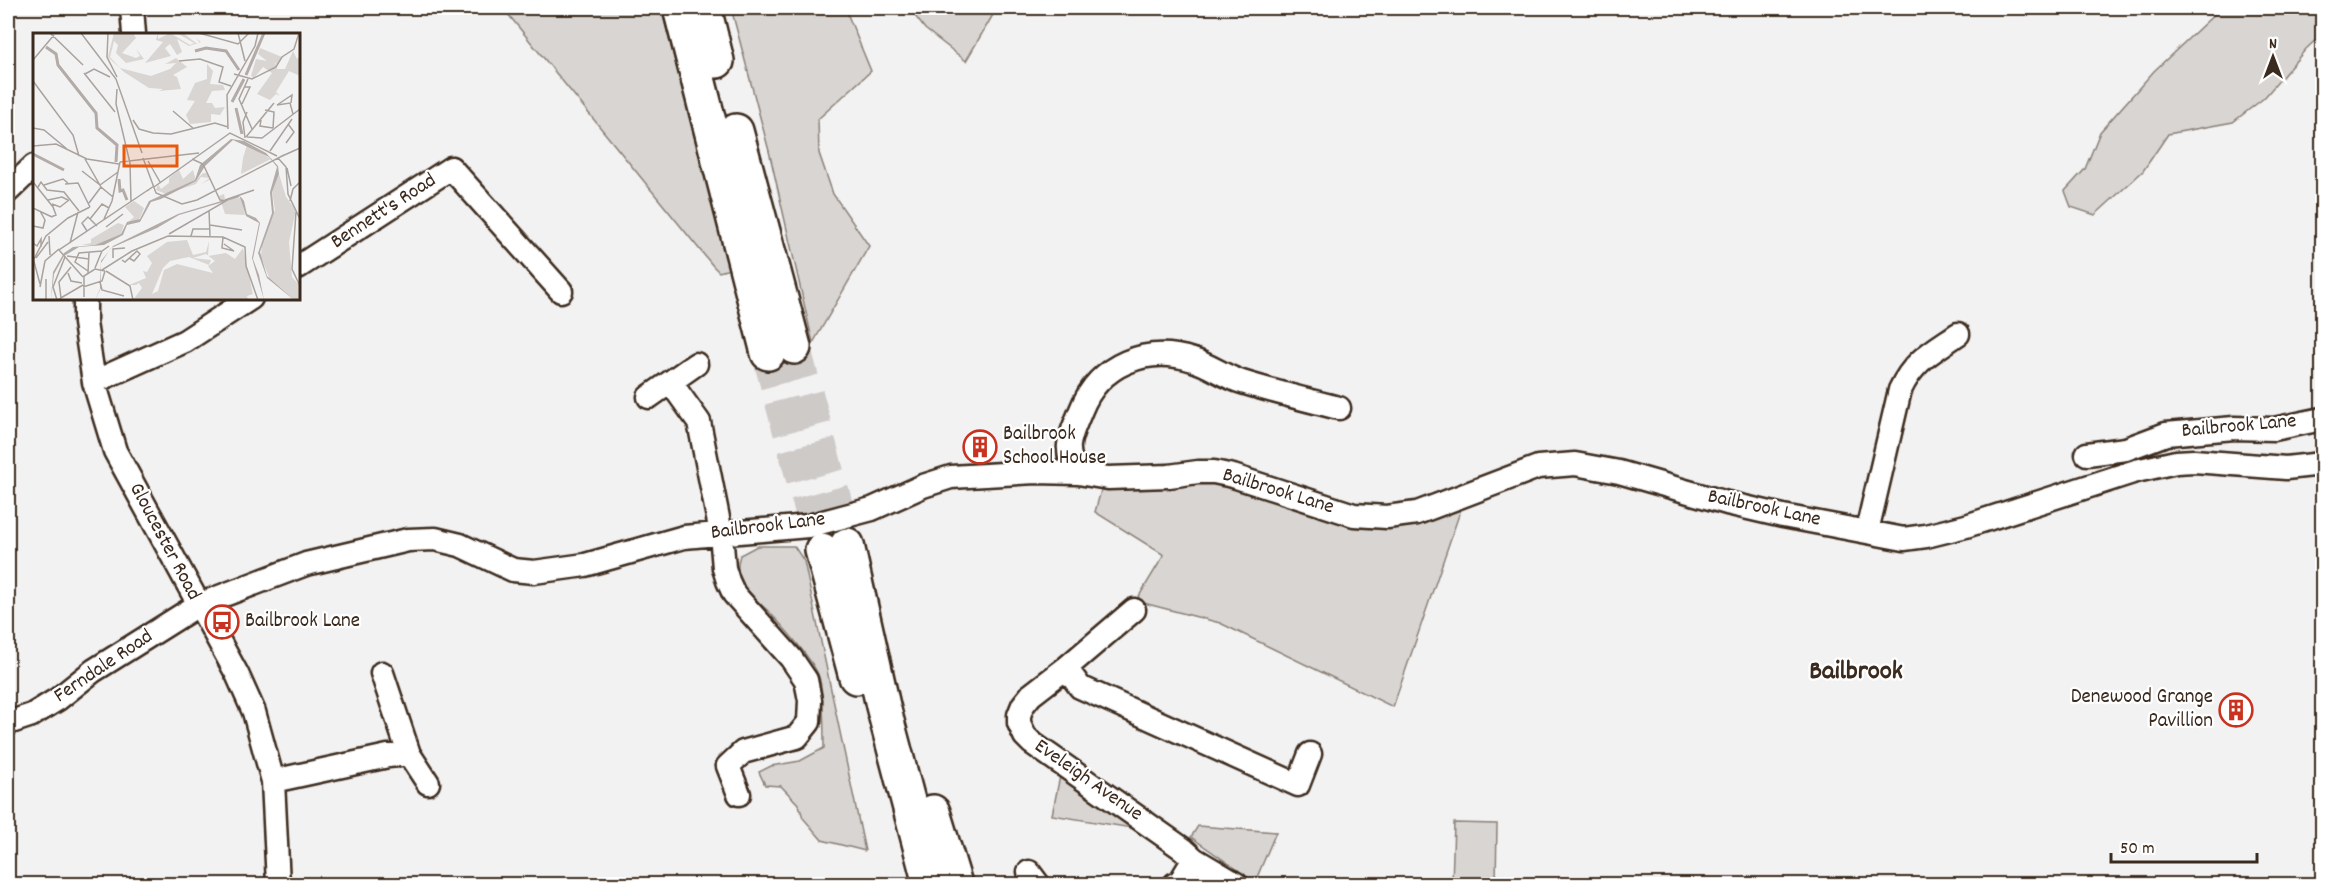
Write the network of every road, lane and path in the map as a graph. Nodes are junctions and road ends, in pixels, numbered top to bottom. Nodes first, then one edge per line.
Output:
1 (132, 8) edge
2 (680, 8) edge
3 (704, 8) edge
4 (134, 33) edge
5 (33, 167) edge
6 (8, 191) edge
7 (300, 266) edge
8 (561, 291) dead end
9 (85, 300) edge
10 (248, 300) edge
11 (1958, 334) dead end
12 (696, 364) dead end
13 (94, 382) junction
14 (671, 383) junction
15 (649, 398) dead end
16 (1339, 408) dead end
17 (2322, 419) edge
18 (2087, 454) dead end
19 (2322, 464) edge
20 (1078, 473) junction
21 (1867, 531) junction
22 (721, 533) junction
23 (198, 605) junction
24 (1134, 610) dead end
25 (864, 615) junction
26 (1066, 668) junction
27 (382, 673) dead end
28 (8, 723) edge
29 (409, 754) junction
30 (1311, 754) dead end
31 (273, 781) junction
32 (428, 783) dead end
33 (739, 794) dead end
34 (1194, 859) junction
35 (278, 885) edge
36 (911, 885) edge
37 (930, 885) edge
38 (956, 885) edge
39 (1175, 885) edge
40 (1236, 885) edge

1 - 4 street
2 - 3 highway
5 - 6 street
7 - 8 street, Bennett's Road
9 - 13 street, Gloucester Road
10 - 13 street
11 - 21 street
12 - 14 street
13 - 23 street, Gloucester Road
14 - 15 street
14 - 22 street
16 - 20 street
17 - 18 street, Bailbrook Lane
19 - 21 street, Bailbrook Lane
20 - 21 street, Bailbrook Lane
20 - 22 street, Bailbrook Lane
22 - 23 street, Bailbrook Lane
22 - 33 street
23 - 28 street, Ferndale Road
23 - 31 street, Gloucester Road
24 - 26 street, Eveleigh Avenue
25 - 36 highway
25 - 37 highway
25 - 38 highway
26 - 30 street
26 - 34 street, Eveleigh Avenue
27 - 29 street
29 - 31 street
29 - 32 street
31 - 35 street, Gloucester Road
34 - 39 street
34 - 40 street, Eveleigh Avenue

